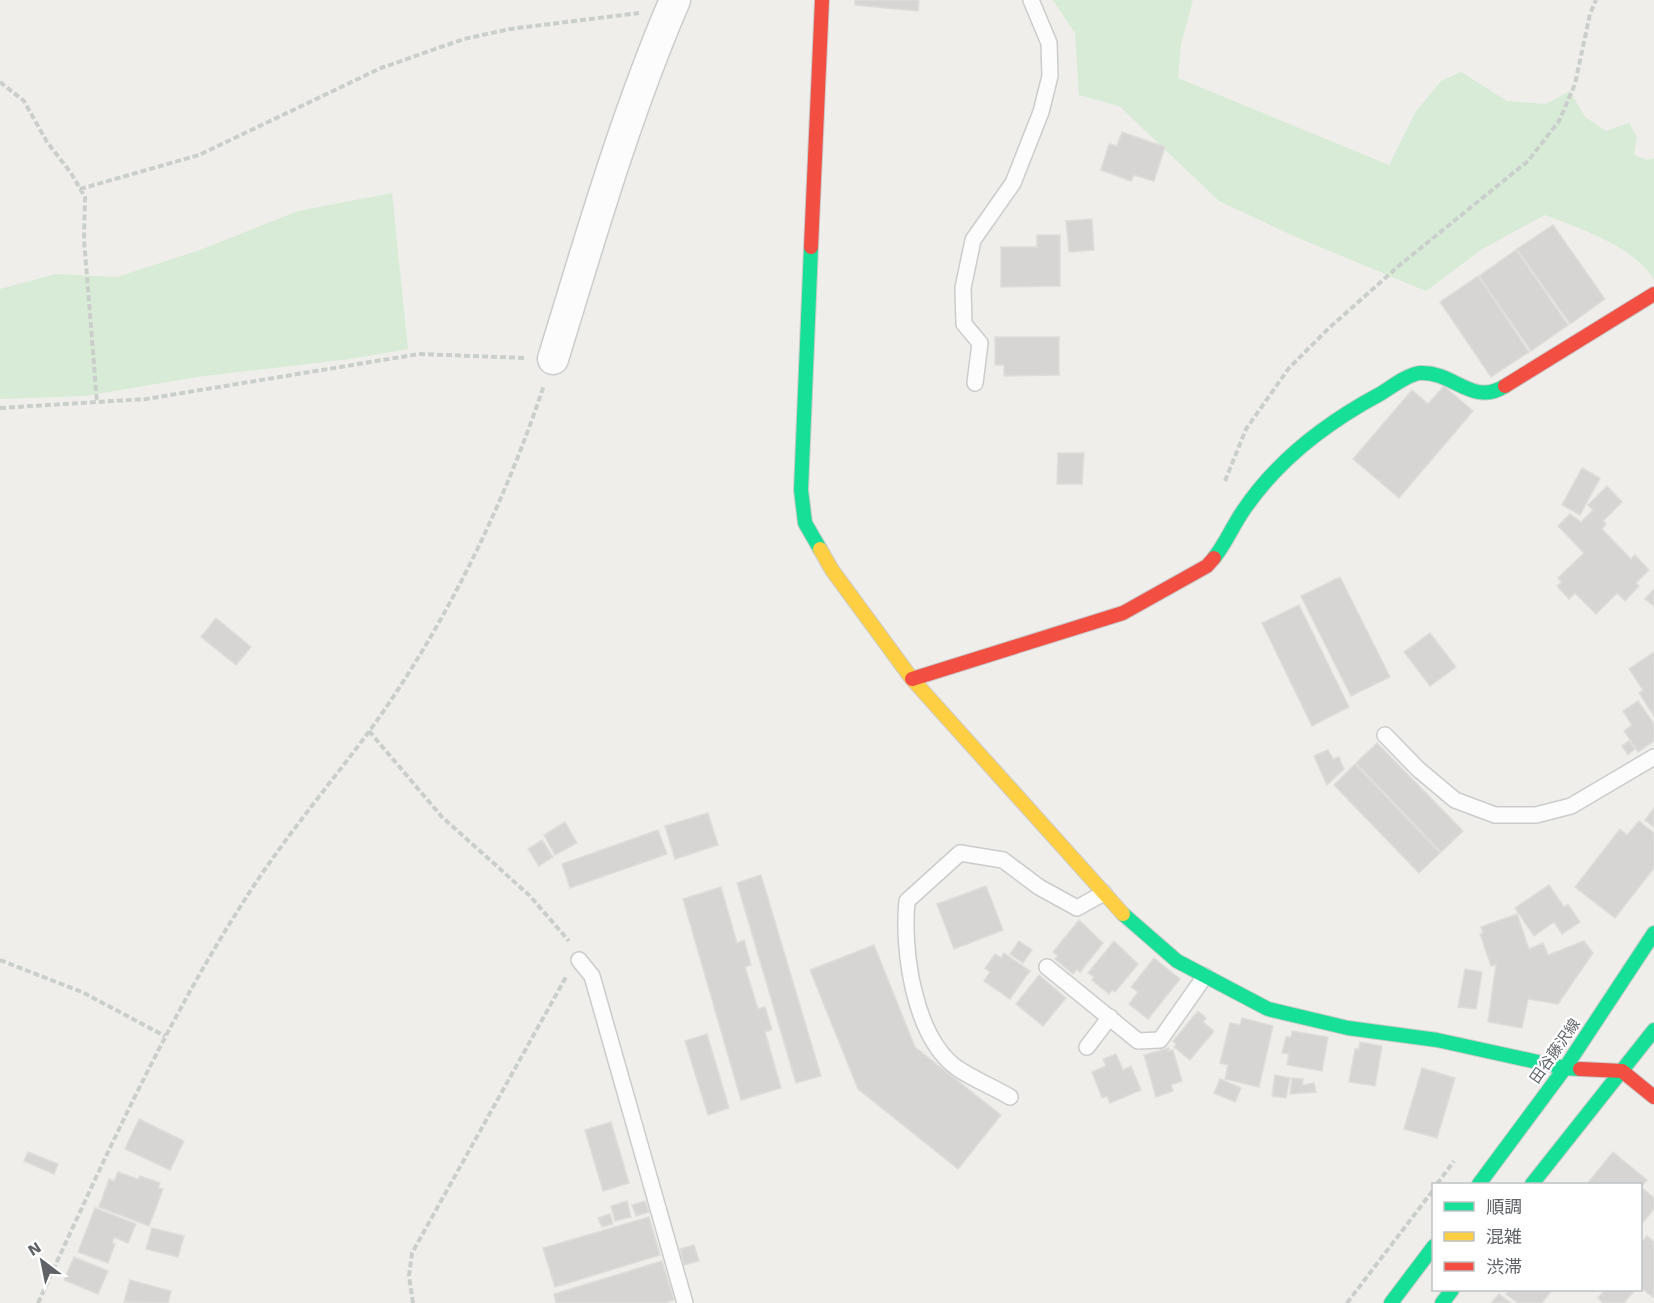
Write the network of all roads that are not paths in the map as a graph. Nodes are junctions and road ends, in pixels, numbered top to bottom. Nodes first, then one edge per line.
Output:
1 (675, 0) edge
2 (822, 0) edge
3 (1031, 0) edge
4 (1654, 294) edge
5 (553, 359) road end
6 (975, 383) dead end
7 (912, 679) junction
8 (1385, 735) dead end
9 (1654, 757) edge
10 (1104, 893) junction
11 (1654, 933) edge
12 (579, 960) road end
13 (1047, 968) dead end
14 (1647, 970) dead end
15 (1205, 976) junction
16 (1110, 1017) junction
17 (1654, 1030) edge
18 (1087, 1047) dead end
19 (1565, 1068) junction
20 (1622, 1071) junction
21 (1010, 1097) dead end
22 (1654, 1097) edge
23 (1480, 1183) edge
24 (1534, 1183) edge
25 (1432, 1249) edge
26 (1451, 1291) edge
27 (685, 1303) edge
28 (1391, 1303) edge
29 (1442, 1303) edge

1 - 5 street
2 - 7 street
3 - 6 lane
4 - 7 street
7 - 10 street
8 - 9 lane
10 - 15 street
10 - 21 lane
11 - 19 street, 田谷藤沢線
12 - 27 lane
13 - 16 lane
14 - 19 street
15 - 16 lane
15 - 19 street
16 - 18 lane
17 - 20 street
19 - 20 street
19 - 23 street, 田谷藤沢線
20 - 22 street
20 - 24 street
25 - 28 street
26 - 29 street

